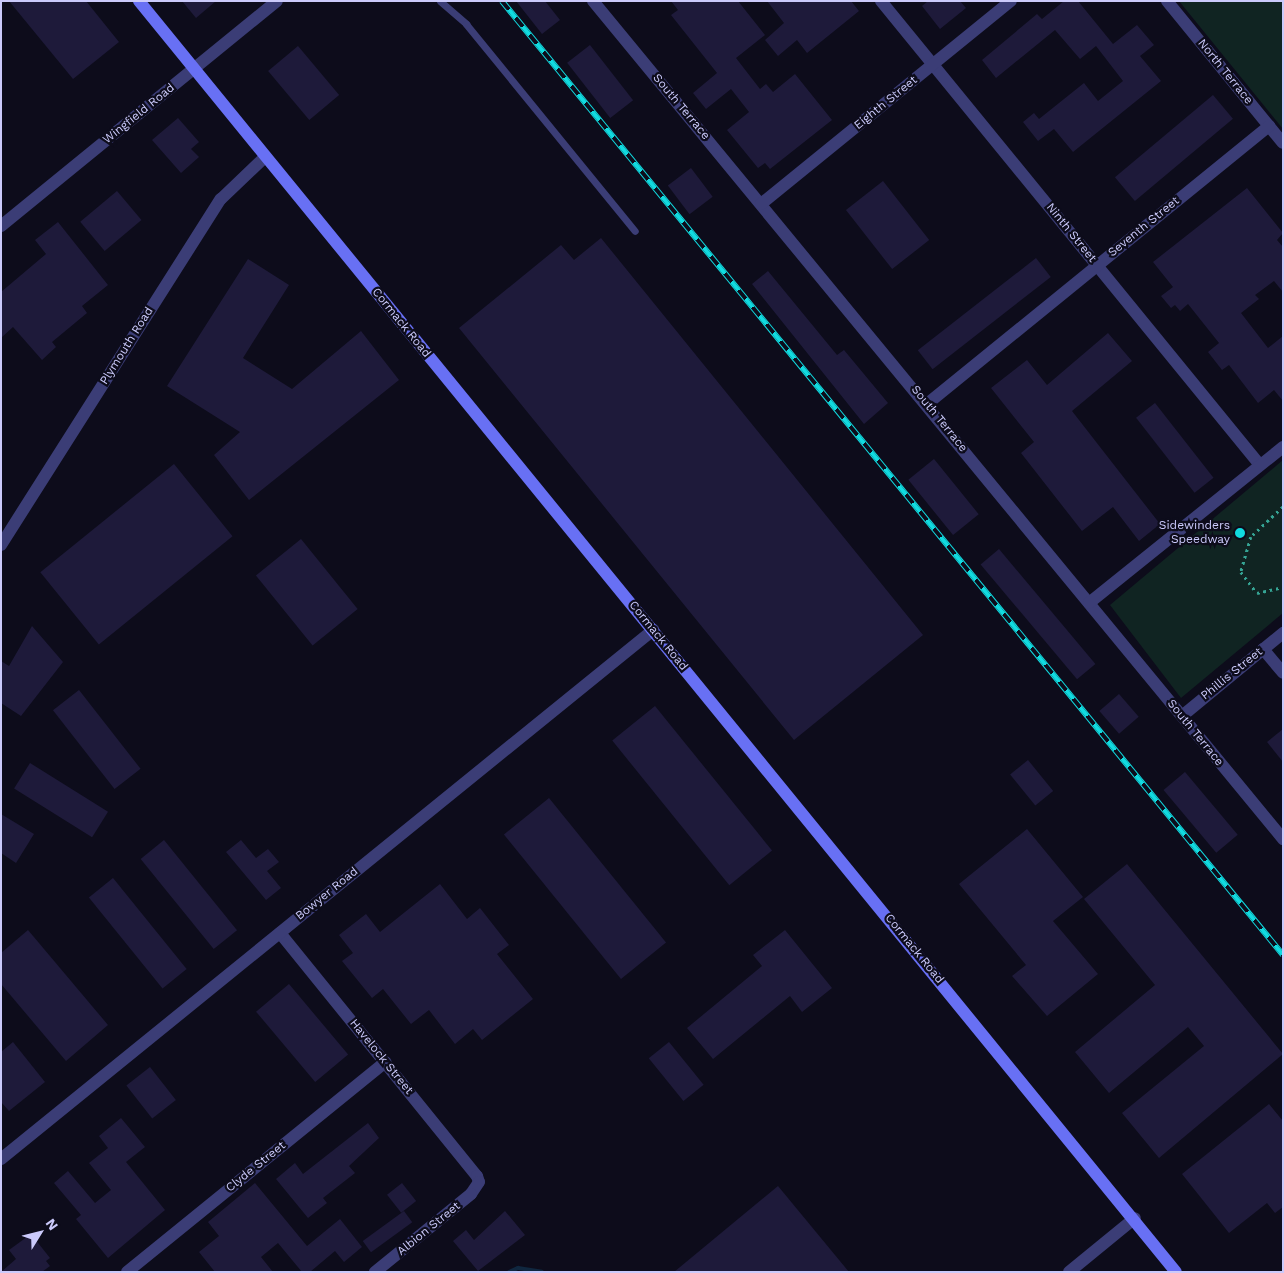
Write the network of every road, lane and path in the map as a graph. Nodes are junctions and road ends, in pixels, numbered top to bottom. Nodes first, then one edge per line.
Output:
1 (139, 1) edge
2 (277, 1) edge
3 (440, 1) edge
4 (881, 1) edge
5 (1011, 1) edge
6 (1166, 1) edge
7 (595, 2) edge
8 (933, 65) junction
9 (194, 69) junction
10 (1269, 126) junction
11 (1283, 143) edge
12 (265, 157) junction
13 (761, 204) junction
14 (1, 226) edge
15 (635, 231) dead end
16 (1097, 266) junction
17 (927, 404) junction
18 (1283, 447) edge
19 (1260, 465) junction
20 (1283, 507) edge
21 (1, 545) edge
22 (1283, 587) edge
23 (1090, 603) junction
24 (653, 630) junction
25 (1283, 633) edge
26 (1263, 649) junction
27 (1283, 673) edge
28 (1182, 716) junction
29 (1283, 839) edge
30 (280, 933) junction
31 (385, 1062) junction
32 (1, 1159) edge
33 (478, 1182) joint
34 (1135, 1218) junction
35 (127, 1272) edge
36 (375, 1272) edge
37 (1069, 1272) edge
38 (1176, 1272) edge

1 - 9 street, Cormack Road
2 - 9 street, Wingfield Road
3 - 15 lane
4 - 8 street, Ninth Street
5 - 8 street, Eighth Street
6 - 10 street, North Terrace
7 - 13 street, South Terrace
8 - 13 street, Eighth Street
8 - 16 street, Ninth Street
9 - 12 street, Cormack Road
9 - 14 street, Wingfield Road
10 - 11 street, North Terrace
10 - 16 street, Seventh Street
12 - 21 street, Plymouth Road
12 - 24 street, Cormack Road
13 - 17 street, South Terrace
16 - 17 street, Seventh Street
16 - 19 street, Ninth Street
17 - 23 street, South Terrace
18 - 19 street
19 - 23 street
20 - 22 path
23 - 28 street, South Terrace
24 - 30 street, Bowyer Road
24 - 34 street, Cormack Road
25 - 26 street, Phillis Street
26 - 27 street
26 - 28 street, Phillis Street
28 - 29 street, South Terrace
30 - 31 street, Havelock Street
30 - 32 street, Bowyer Road
31 - 33 street, Havelock Street
31 - 35 street, Clyde Street
33 - 36 street, Albion Street
34 - 37 street
34 - 38 street, Cormack Road

